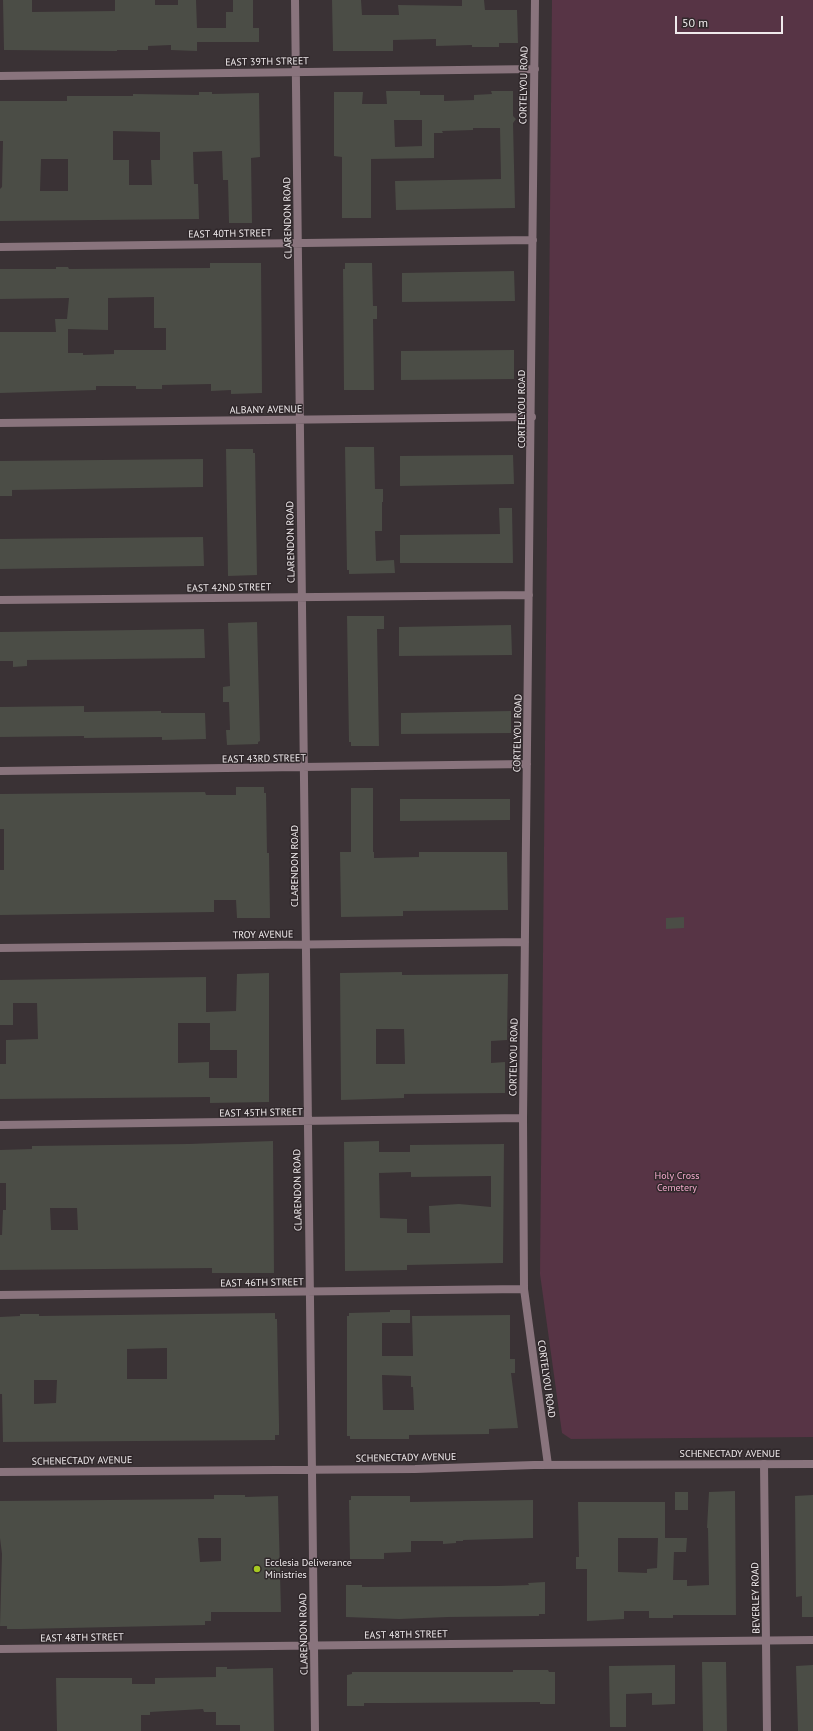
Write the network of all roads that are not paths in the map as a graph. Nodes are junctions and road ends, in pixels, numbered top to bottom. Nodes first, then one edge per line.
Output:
1 (295, 0) edge
2 (535, 0) edge
3 (535, 69) junction
4 (296, 72) junction
5 (0, 76) edge
6 (532, 240) junction
7 (298, 243) junction
8 (0, 246) edge
9 (532, 417) junction
10 (300, 420) junction
11 (0, 423) edge
12 (529, 595) junction
13 (302, 597) junction
14 (0, 600) edge
15 (527, 764) junction
16 (304, 768) junction
17 (0, 771) edge
18 (525, 942) junction
19 (306, 944) junction
20 (0, 948) edge
21 (523, 1118) junction
22 (308, 1122) junction
23 (0, 1125) edge
24 (524, 1289) junction
25 (310, 1292) junction
26 (0, 1295) edge
27 (764, 1464) junction
28 (813, 1464) edge
29 (548, 1465) junction
30 (312, 1469) junction
31 (0, 1472) edge
32 (813, 1640) edge
33 (766, 1641) junction
34 (314, 1646) junction
35 (0, 1649) edge
36 (315, 1731) edge
37 (767, 1731) edge

1 - 4 street, CLARENDON ROAD
2 - 3 street, CORTELYOU ROAD
3 - 4 street, EAST 39TH STREET
3 - 6 street, CORTELYOU ROAD
4 - 5 street, EAST 39TH STREET
4 - 7 street, CLARENDON ROAD
6 - 7 street, EAST 40TH STREET
6 - 9 street, CORTELYOU ROAD
7 - 8 street, EAST 40TH STREET
7 - 10 street, CLARENDON ROAD
9 - 10 street, ALBANY AVENUE
9 - 12 street, CORTELYOU ROAD
10 - 11 street, ALBANY AVENUE
10 - 13 street, CLARENDON ROAD
12 - 13 street, EAST 42ND STREET
12 - 15 street, CORTELYOU ROAD
13 - 14 street, EAST 42ND STREET
13 - 16 street, CLARENDON ROAD
15 - 16 street, EAST 43RD STREET
15 - 18 street, CORTELYOU ROAD
16 - 17 street, EAST 43RD STREET
16 - 19 street, CLARENDON ROAD
18 - 19 street, TROY AVENUE
18 - 21 street, CORTELYOU ROAD
19 - 20 street, TROY AVENUE
19 - 22 street, CLARENDON ROAD
21 - 22 street, EAST 45TH STREET
21 - 24 street, CORTELYOU ROAD
22 - 23 street, EAST 45TH STREET
22 - 25 street, CLARENDON ROAD
24 - 25 street, EAST 46TH STREET
24 - 29 street, CORTELYOU ROAD
25 - 26 street, EAST 46TH STREET
25 - 30 street, CLARENDON ROAD
27 - 28 street, SCHENECTADY AVENUE
27 - 29 street, SCHENECTADY AVENUE
27 - 33 street, BEVERLEY ROAD
29 - 30 street, SCHENECTADY AVENUE
30 - 31 street, SCHENECTADY AVENUE
30 - 34 street, CLARENDON ROAD
32 - 33 street, EAST 48TH STREET
33 - 34 street, EAST 48TH STREET
33 - 37 street, BEVERLEY ROAD
34 - 35 street, EAST 48TH STREET
34 - 36 street, CLARENDON ROAD

